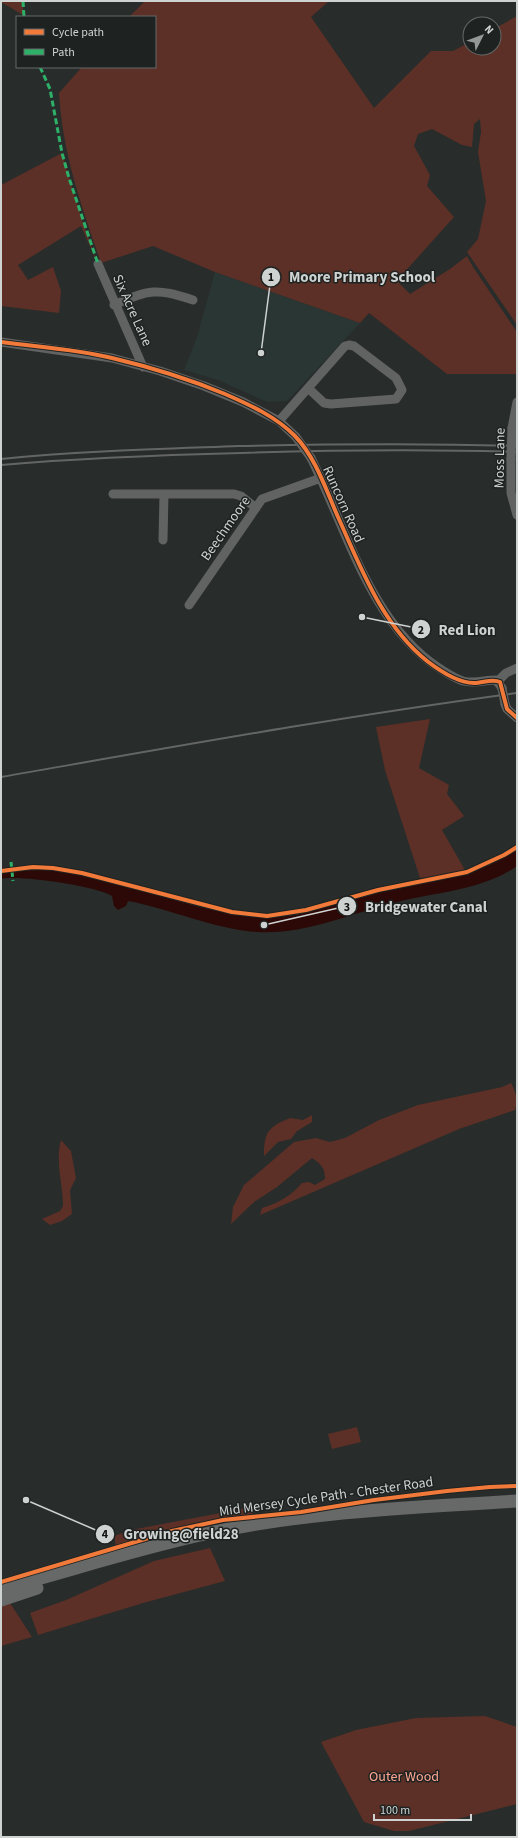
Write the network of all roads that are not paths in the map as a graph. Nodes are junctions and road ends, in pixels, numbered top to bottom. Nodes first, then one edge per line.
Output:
1 (98, 264) dead end
2 (193, 300) dead end
3 (114, 305) junction
4 (1, 342) edge
5 (143, 367) junction
6 (308, 388) junction
7 (517, 402) edge
8 (278, 421) junction
9 (321, 478) junction
10 (113, 494) dead end
11 (164, 494) junction
12 (256, 508) junction
13 (517, 515) edge
14 (163, 540) dead end
15 (189, 605) dead end
16 (517, 668) edge
17 (500, 684) junction
18 (517, 718) edge
19 (517, 1501) edge
20 (119, 1556) junction
21 (1, 1589) edge
22 (1, 1600) edge

1 - 3 street, Six Acre Lane
2 - 3 street
3 - 5 street, Six Acre Lane
4 - 5 street, Runcorn Road
5 - 8 street, Runcorn Road
6 - 6 street
6 - 8 street
7 - 13 street, Moss Lane, bridge
8 - 9 street, Runcorn Road, bridge
9 - 12 street, Beechmoore
9 - 17 street, Runcorn Road
10 - 11 street
11 - 12 street
11 - 14 street
12 - 15 street, Beechmoore
16 - 17 street
17 - 18 street, bridge
19 - 20 highway
20 - 21 highway
20 - 22 highway

